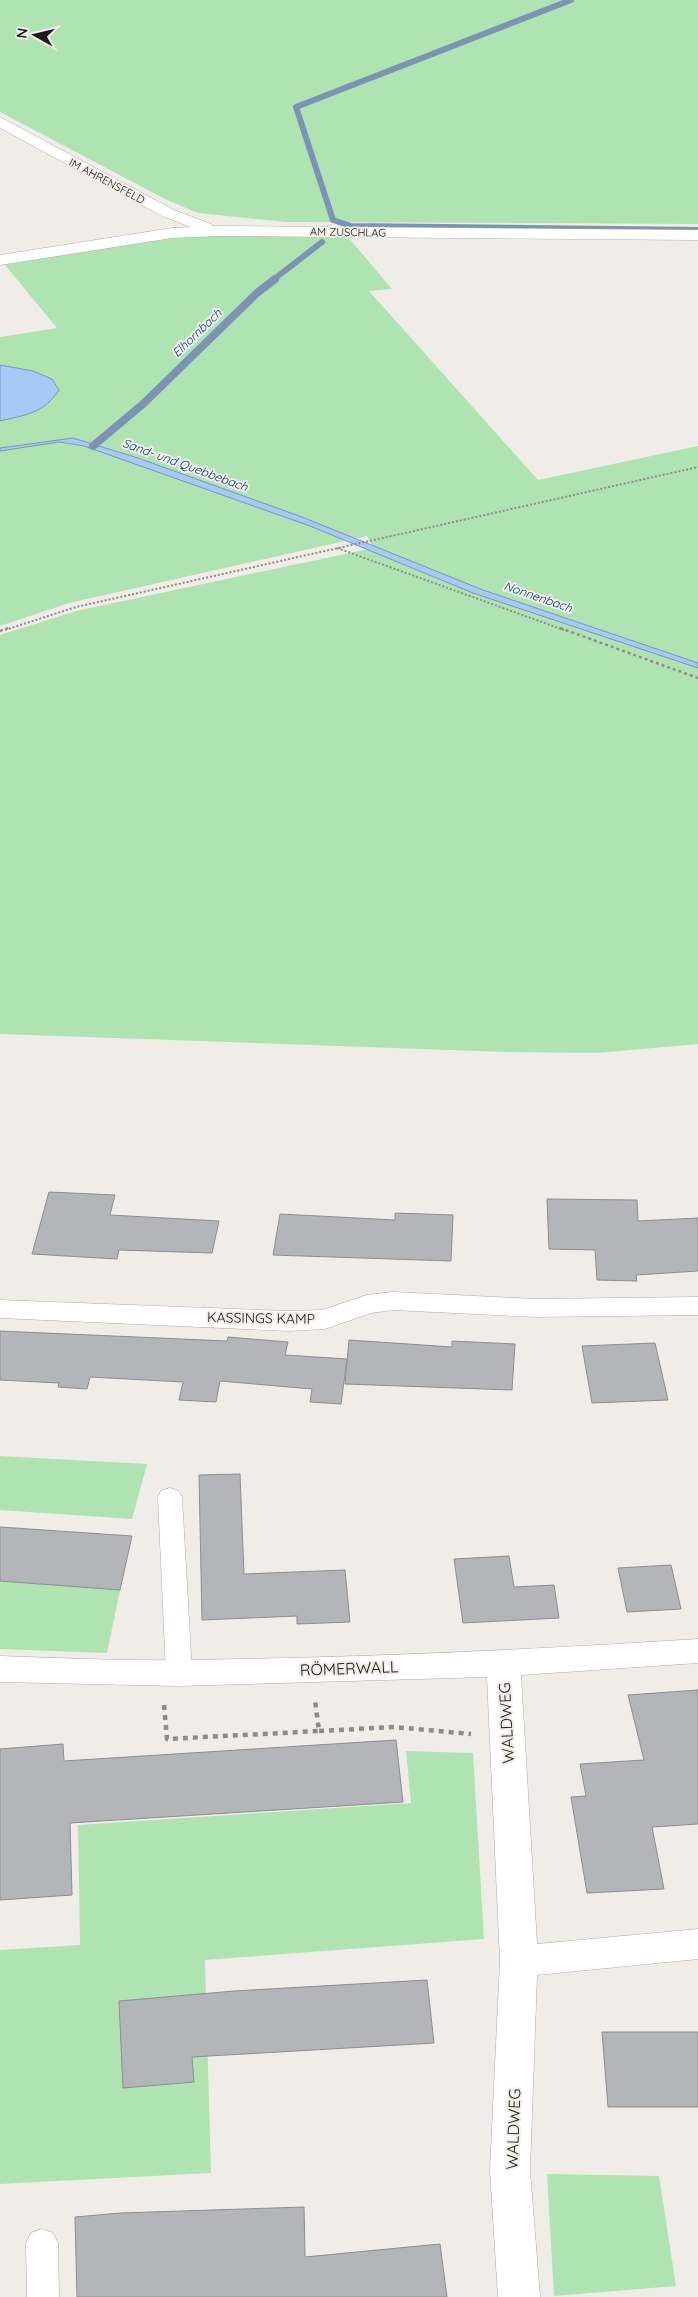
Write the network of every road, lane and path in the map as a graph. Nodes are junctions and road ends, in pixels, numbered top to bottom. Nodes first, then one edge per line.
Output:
1 (0, 122) edge
2 (219, 230) junction
3 (698, 235) edge
4 (0, 260) edge
5 (698, 467) edge
6 (336, 548) junction
7 (0, 631) edge
8 (698, 678) edge
9 (698, 1306) edge
10 (0, 1309) edge
11 (170, 1497) dead end
12 (698, 1652) edge
13 (503, 1664) junction
14 (0, 1669) edge
15 (311, 1670) junction
16 (170, 1672) junction
17 (319, 1731) junction
18 (507, 1738) junction
19 (698, 1944) edge
20 (519, 1961) junction
21 (42, 2243) dead end
22 (44, 2297) edge
23 (519, 2297) edge

1 - 2 street, IM AHRENSFELD
2 - 3 street, AM ZUSCHLAG
2 - 4 street, AM ZUSCHLAG
5 - 6 path
6 - 7 path
6 - 8 path
9 - 10 street, KASSINGS KAMP
11 - 16 lane
12 - 13 street, RÖMERWALL
13 - 15 street, RÖMERWALL
13 - 18 street, WALDWEG
14 - 16 street, RÖMERWALL
15 - 16 street, RÖMERWALL
15 - 17 path
16 - 17 path
17 - 18 path
18 - 20 street, WALDWEG
19 - 20 street
20 - 23 street, WALDWEG
21 - 22 lane

